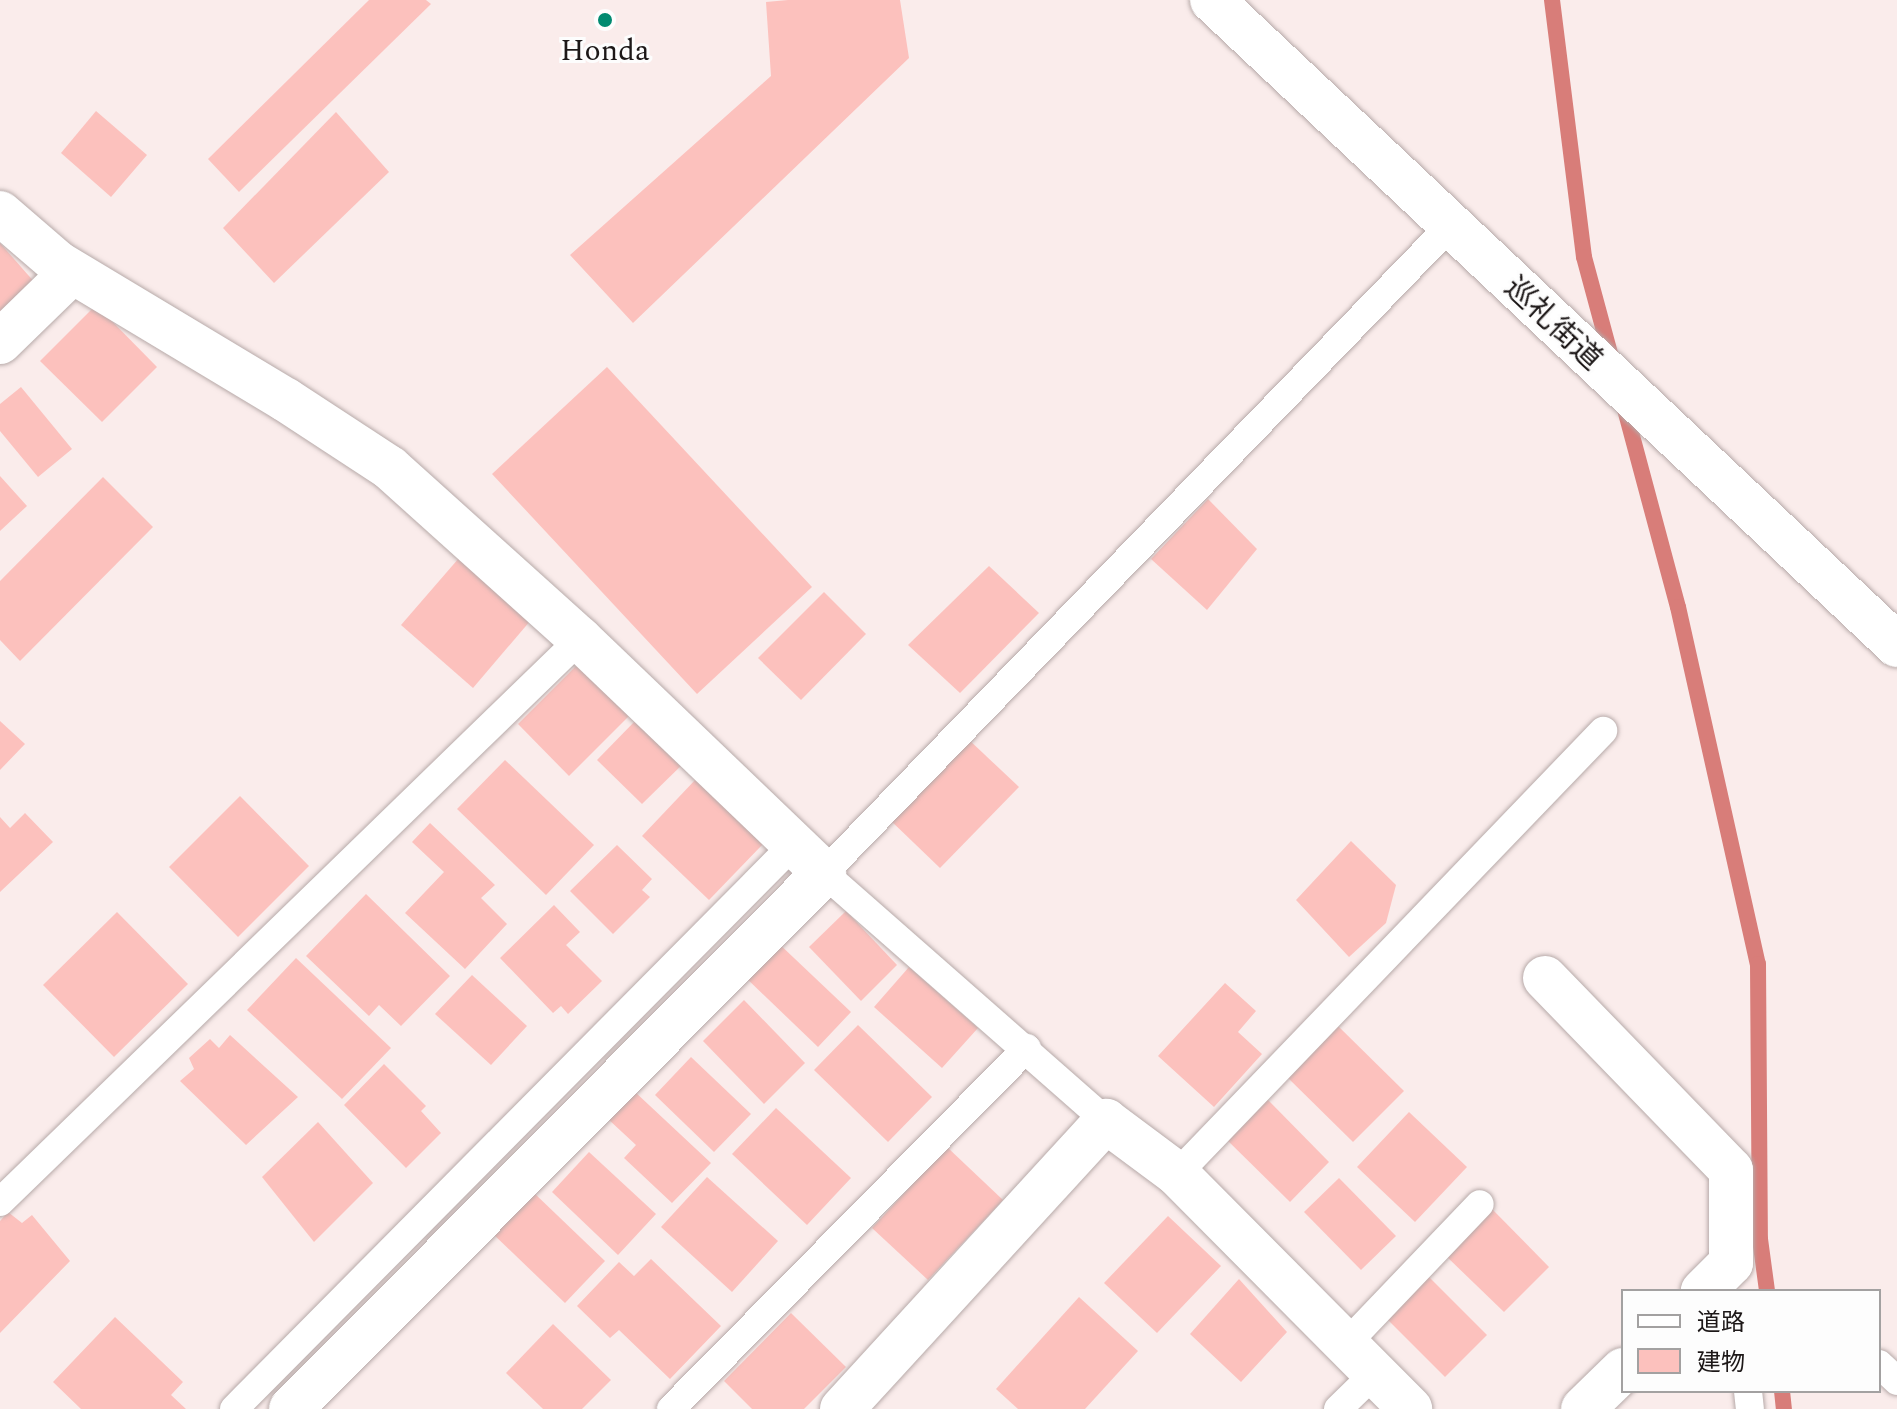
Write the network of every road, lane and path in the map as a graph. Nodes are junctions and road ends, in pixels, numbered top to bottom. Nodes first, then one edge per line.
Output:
1 (1212, 0) edge
2 (0, 213) edge
3 (1449, 227) junction
4 (72, 272) junction
5 (0, 342) edge
6 (580, 639) junction
7 (1897, 645) edge
8 (1603, 731) dead end
9 (809, 858) junction
10 (1545, 978) dead end
11 (1027, 1048) junction
12 (1106, 1121) junction
13 (1177, 1174) junction
14 (0, 1202) edge
15 (1480, 1204) dead end
16 (1723, 1282) edge
17 (1361, 1358) junction
18 (1881, 1366) edge
19 (1621, 1372) edge
20 (1897, 1381) edge
21 (234, 1409) edge
22 (291, 1409) edge
23 (671, 1409) edge
24 (842, 1409) edge
25 (1338, 1409) edge
26 (1410, 1409) edge
27 (1583, 1409) edge

1 - 3 street, 巡礼街道
2 - 4 street
3 - 7 street, 巡礼街道
3 - 9 lane
4 - 5 street
4 - 6 street
6 - 9 street
6 - 14 lane
8 - 13 lane
9 - 11 lane
9 - 21 lane
9 - 22 street
10 - 16 street
11 - 12 lane
11 - 23 lane
12 - 13 street
12 - 24 street
13 - 17 street
15 - 17 lane
17 - 25 lane
17 - 26 street
18 - 20 lane
19 - 27 street

